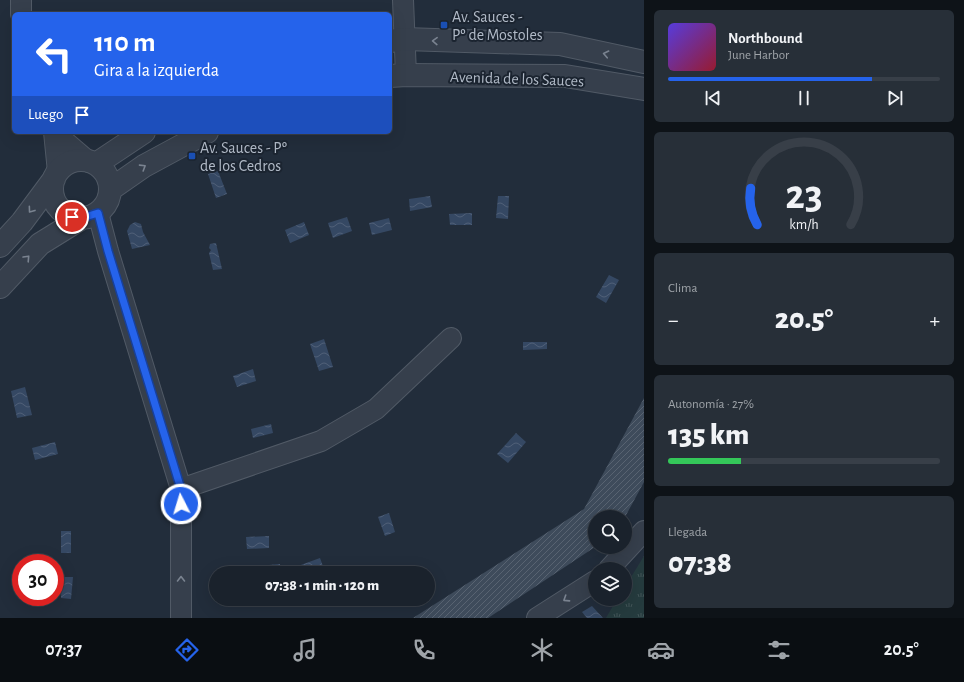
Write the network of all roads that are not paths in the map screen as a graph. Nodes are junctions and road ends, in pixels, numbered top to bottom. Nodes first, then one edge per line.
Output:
1 (21, 0) edge
2 (403, 0) edge
3 (21, 12) edge
4 (397, 40) edge
5 (644, 62) edge
6 (398, 76) edge
7 (644, 89) edge
8 (54, 134) edge
9 (57, 134) edge
10 (141, 134) edge
11 (203, 134) edge
12 (93, 163) junction
13 (56, 175) junction
14 (111, 189) junction
15 (90, 216) junction
16 (0, 246) edge
17 (0, 287) edge
18 (450, 338) dead end
19 (181, 489) junction
20 (644, 531) edge
21 (615, 562) edge
22 (588, 585) edge
23 (181, 618) edge
24 (537, 618) edge

1 - 3 street
2 - 4 street
5 -> 4 street, Avenida de los Sauces
4 - 6 street
6 - 7 street, Avenida de los Sauces
8 - 13 street
9 - 12 street
10 - 12 street
14 -> 11 street
12 - 13 street
12 - 14 street
13 - 15 street
13 -> 16 street
14 - 15 street
17 -> 15 street
15 - 19 street
18 - 19 street
23 -> 19 street
20 - 21 street
22 -> 24 street

